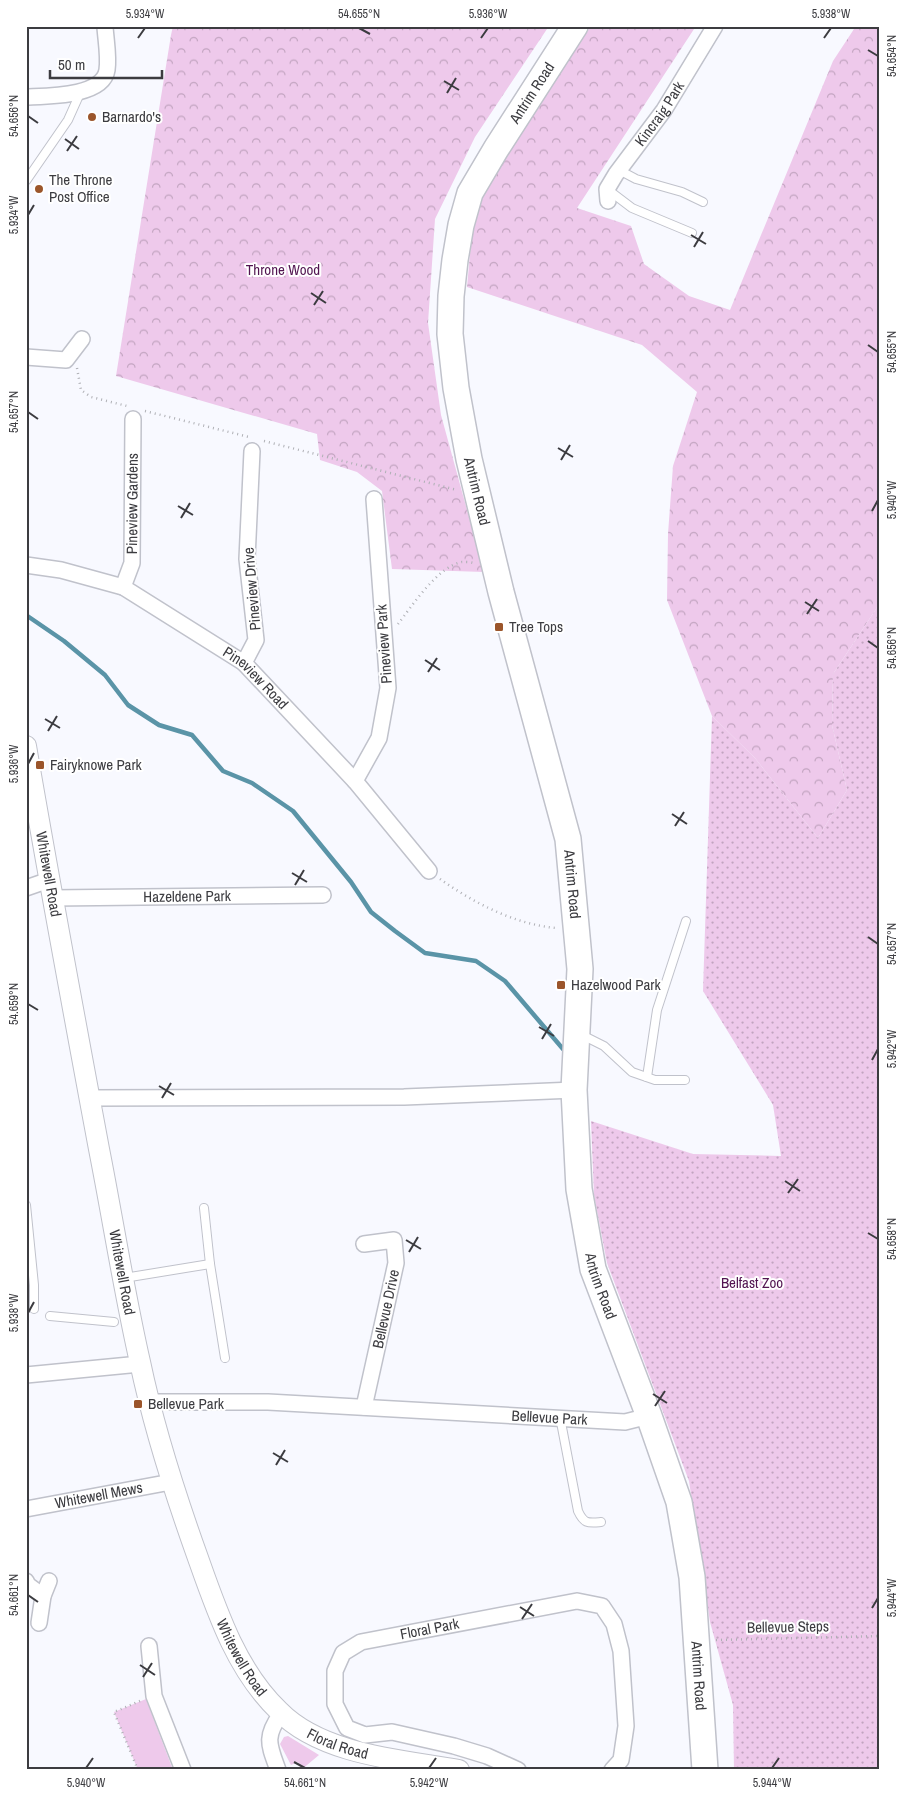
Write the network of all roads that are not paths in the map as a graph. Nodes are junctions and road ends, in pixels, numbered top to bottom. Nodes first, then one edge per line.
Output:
1 (575, 26) edge
2 (715, 26) edge
3 (105, 27) edge
4 (81, 91) junction
5 (26, 97) edge
6 (619, 170) junction
7 (26, 181) edge
8 (608, 195) joint
9 (703, 202) dead end
10 (692, 233) dead end
11 (82, 339) dead end
12 (26, 357) edge
13 (133, 419) dead end
14 (252, 451) dead end
15 (374, 499) dead end
16 (26, 565) edge
17 (123, 587) junction
18 (244, 663) junction
19 (26, 746) edge
20 (355, 781) junction
21 (429, 871) road end
22 (26, 888) edge
23 (50, 889) junction
24 (323, 895) dead end
25 (686, 920) dead end
26 (576, 1032) junction
27 (647, 1077) junction
28 (685, 1080) dead end
29 (574, 1090) junction
30 (90, 1098) junction
31 (26, 1205) edge
32 (204, 1208) dead end
33 (364, 1244) dead end
34 (210, 1264) junction
35 (124, 1278) junction
36 (34, 1309) dead end
37 (50, 1316) dead end
38 (114, 1322) dead end
39 (225, 1358) dead end
40 (140, 1364) junction
41 (26, 1375) edge
42 (150, 1402) junction
43 (364, 1407) junction
44 (649, 1416) junction
45 (560, 1417) junction
46 (171, 1482) junction
47 (26, 1509) edge
48 (601, 1522) dead end
49 (26, 1580) edge
50 (49, 1581) dead end
51 (43, 1596) junction
52 (39, 1623) dead end
53 (149, 1646) dead end
54 (281, 1714) junction
55 (417, 1737) junction
56 (413, 1762) junction
57 (182, 1770) edge
58 (278, 1770) edge
59 (459, 1770) edge
60 (518, 1770) edge
61 (612, 1770) edge
62 (705, 1770) edge

1 - 26 main road, Antrim Road
2 - 6 street, Kincraig Park
3 - 4 street
4 - 5 street
4 - 7 lane
6 - 8 street, Kincraig Park
6 - 9 lane
8 - 10 lane
11 - 12 street
13 - 17 street, Pineview Gardens
14 - 18 street, Pineview Drive
15 - 20 street, Pineview Park
16 - 17 street, Pineview Road
17 - 18 street, Pineview Road
18 - 20 street, Pineview Road
19 - 23 street, Whitewell Road
20 - 21 street, Pineview Road
22 - 23 street
23 - 24 street, Hazeldene Park
23 - 30 street, Whitewell Road
25 - 27 lane
26 - 27 lane
26 - 29 main road, Antrim Road
27 - 28 lane
29 - 30 street
29 - 44 main road, Antrim Road
30 - 35 street, Whitewell Road
31 - 36 lane
32 - 34 lane
33 - 43 street, Bellevue Drive
34 - 35 lane
34 - 39 lane
35 - 40 street, Whitewell Road
37 - 38 lane
40 - 41 street
40 - 42 street, Whitewell Road
42 - 43 street, Bellevue Park
42 - 46 street, Whitewell Road
43 - 45 street, Bellevue Park
44 - 45 street, Bellevue Park
44 - 62 main road, Antrim Road
45 - 48 lane
46 - 47 street, Whitewell Mews
46 - 54 street, Whitewell Road
49 - 51 street
50 - 51 street
51 - 52 street
53 - 57 street
54 - 56 street, Floral Road
54 - 58 street
55 - 56 street
55 - 60 street, Floral Park
55 - 61 street, Floral Park
56 - 59 street, Floral Road

